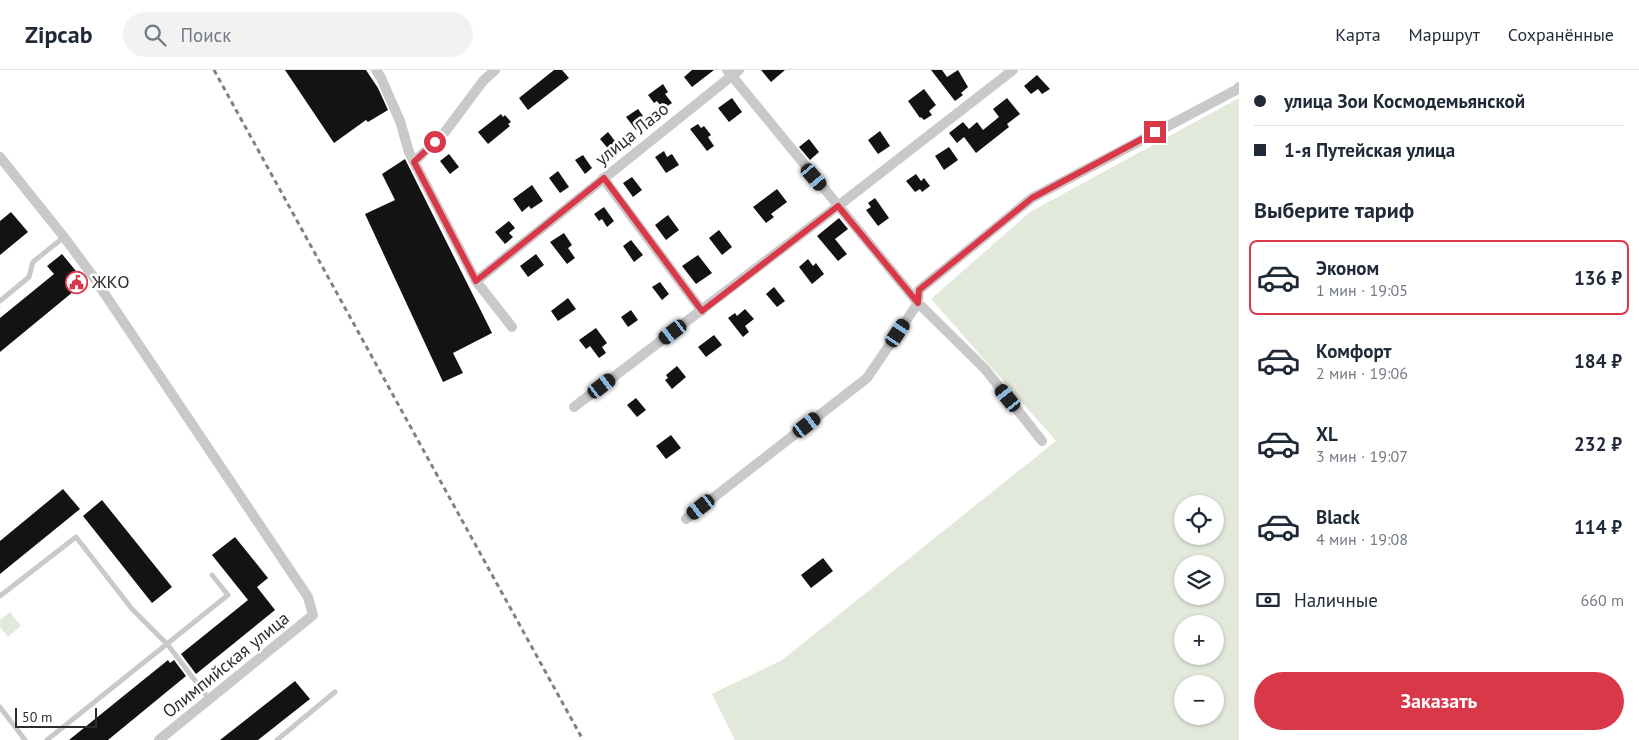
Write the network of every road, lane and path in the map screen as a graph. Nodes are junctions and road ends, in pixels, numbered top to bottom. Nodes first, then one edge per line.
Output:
1 (376, 70) edge
2 (496, 70) edge
3 (1013, 70) edge
4 (732, 72) edge
5 (1239, 87) edge
6 (0, 157) edge
7 (414, 162) junction
8 (604, 178) junction
9 (838, 206) junction
10 (64, 237) junction
11 (476, 281) junction
12 (0, 301) edge
13 (918, 303) junction
14 (702, 311) junction
15 (512, 327) dead end
16 (574, 407) dead end
17 (1042, 441) dead end
18 (686, 519) dead end
19 (212, 575) dead end
20 (0, 596) edge
21 (168, 645) junction
22 (335, 692) dead end
23 (209, 699) junction
24 (0, 708) edge
25 (25, 740) edge
26 (47, 740) edge
27 (159, 740) edge
28 (277, 740) edge

1 - 7 street
2 - 7 street
3 - 9 street
4 - 8 street, улица Лазо
4 - 9 street
5 - 13 street
6 - 10 street
7 - 11 street
8 - 11 street, улица Лазо
8 - 14 street
9 - 13 street
9 - 14 street
10 - 12 lane
10 - 23 street, Олимпийская улица
11 - 15 street
13 - 17 street
13 - 18 street
14 - 16 street
19 - 21 lane
20 - 21 lane
21 - 23 lane
21 - 26 lane
22 - 28 lane
23 - 27 street, Олимпийская улица
24 - 25 lane

